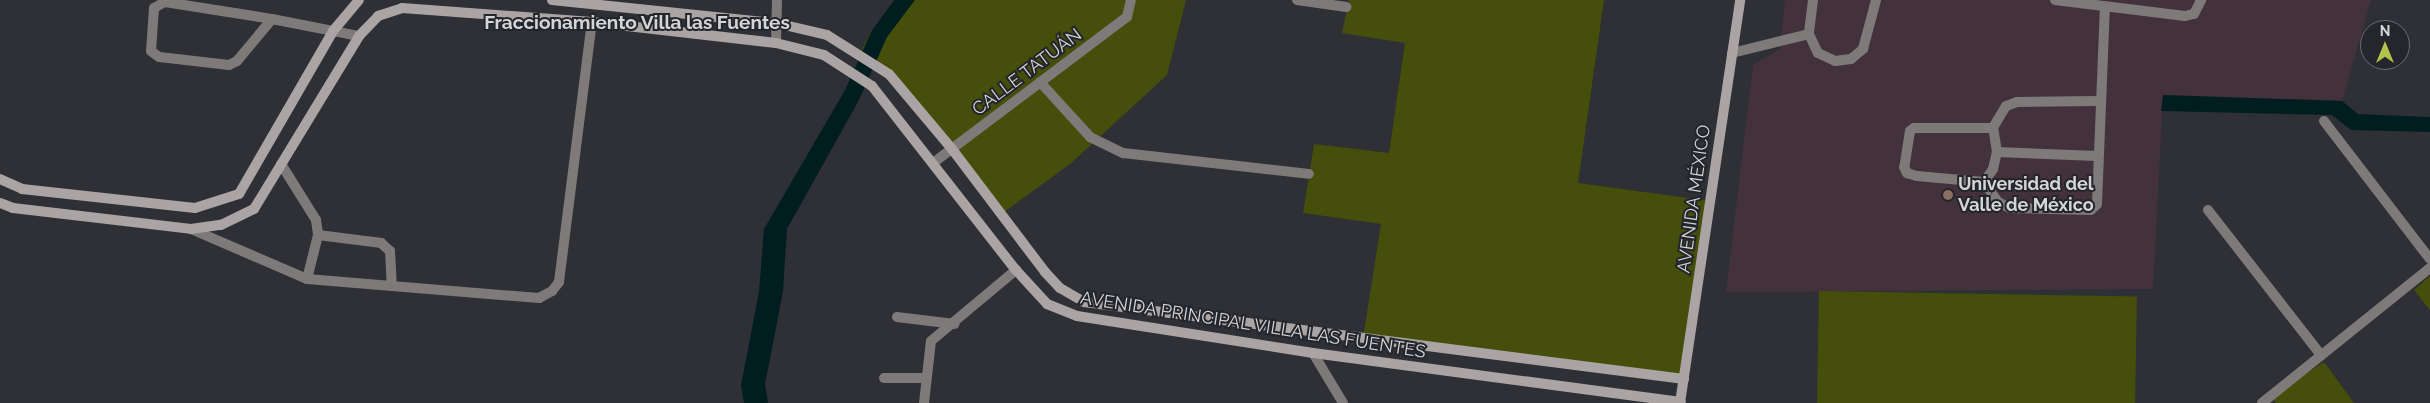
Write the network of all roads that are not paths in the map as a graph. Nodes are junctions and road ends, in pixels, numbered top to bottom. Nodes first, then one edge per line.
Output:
1 (359, 0) edge
2 (552, 0) edge
3 (777, 0) edge
4 (1131, 0) edge
5 (1297, 0) edge
6 (1740, 0) edge
7 (1813, 0) edge
8 (1876, 0) edge
9 (2054, 0) edge
10 (2201, 0) edge
11 (400, 4) edge
12 (2105, 6) junction
13 (1347, 7) dead end
14 (272, 19) junction
15 (592, 22) junction
16 (776, 23) junction
17 (333, 31) junction
18 (1809, 34) junction
19 (359, 36) junction
20 (776, 43) junction
21 (1732, 53) junction
22 (1040, 82) junction
23 (2099, 101) junction
24 (2324, 121) dead end
25 (1993, 128) junction
26 (952, 149) junction
27 (1997, 152) junction
28 (2097, 156) junction
29 (933, 163) junction
30 (281, 164) junction
31 (1309, 174) dead end
32 (0, 179) edge
33 (1984, 182) junction
34 (0, 203) edge
35 (2208, 210) dead end
36 (191, 228) junction
37 (318, 235) junction
38 (2430, 259) edge
39 (2430, 268) edge
40 (1016, 270) junction
41 (307, 279) junction
42 (392, 286) junction
43 (897, 317) dead end
44 (955, 324) junction
45 (1313, 353) junction
46 (2321, 355) junction
47 (884, 378) dead end
48 (926, 378) junction
49 (1684, 379) junction
50 (924, 403) edge
51 (1342, 403) edge
52 (1680, 403) edge
53 (2262, 403) edge

1 - 17 street
2 - 16 street, AVENIDA PRINCIPAL VILLA LAS FUENTES
3 - 16 street
4 - 22 street, CALLE TATUÁN
5 - 13 street
6 - 21 street, AVENIDA MÉXICO
7 - 18 street
8 - 18 street
9 - 12 street
10 - 12 street
11 - 15 street, AVENIDA PRINCIPAL VILLA LAS FUENTES
11 - 19 street, AVENIDA PRINCIPAL VILLA LAS FUENTES
12 - 23 street
14 - 14 street
14 - 17 street
15 - 20 street, AVENIDA PRINCIPAL VILLA LAS FUENTES
15 - 42 street
16 - 20 street
16 - 26 street, AVENIDA PRINCIPAL VILLA LAS FUENTES
17 - 19 street
17 - 32 street
18 - 21 street
19 - 30 street, AVENIDA PRINCIPAL VILLA LAS FUENTES
20 - 29 street, AVENIDA PRINCIPAL VILLA LAS FUENTES
21 - 49 street, AVENIDA MÉXICO
22 - 26 street, CALLE TATUÁN
22 - 31 street
23 - 25 street
23 - 28 street
24 - 38 street
25 - 27 street
25 - 33 street
26 - 29 street, CALLE TATUÁN
26 - 49 street, AVENIDA PRINCIPAL VILLA LAS FUENTES
27 - 28 street
27 - 33 street
28 - 33 street
29 - 40 street, AVENIDA PRINCIPAL VILLA LAS FUENTES
30 - 36 street, AVENIDA PRINCIPAL VILLA LAS FUENTES
30 - 37 street
34 - 36 street, AVENIDA PRINCIPAL VILLA LAS FUENTES
35 - 46 street
36 - 41 street
37 - 41 street
37 - 42 street
39 - 46 street
40 - 44 street
40 - 45 street, AVENIDA PRINCIPAL VILLA LAS FUENTES
41 - 42 street
43 - 44 street
44 - 48 street
45 - 51 street
45 - 52 street, AVENIDA PRINCIPAL VILLA LAS FUENTES
46 - 53 street
47 - 48 street
48 - 50 street
49 - 52 street, AVENIDA MÉXICO

